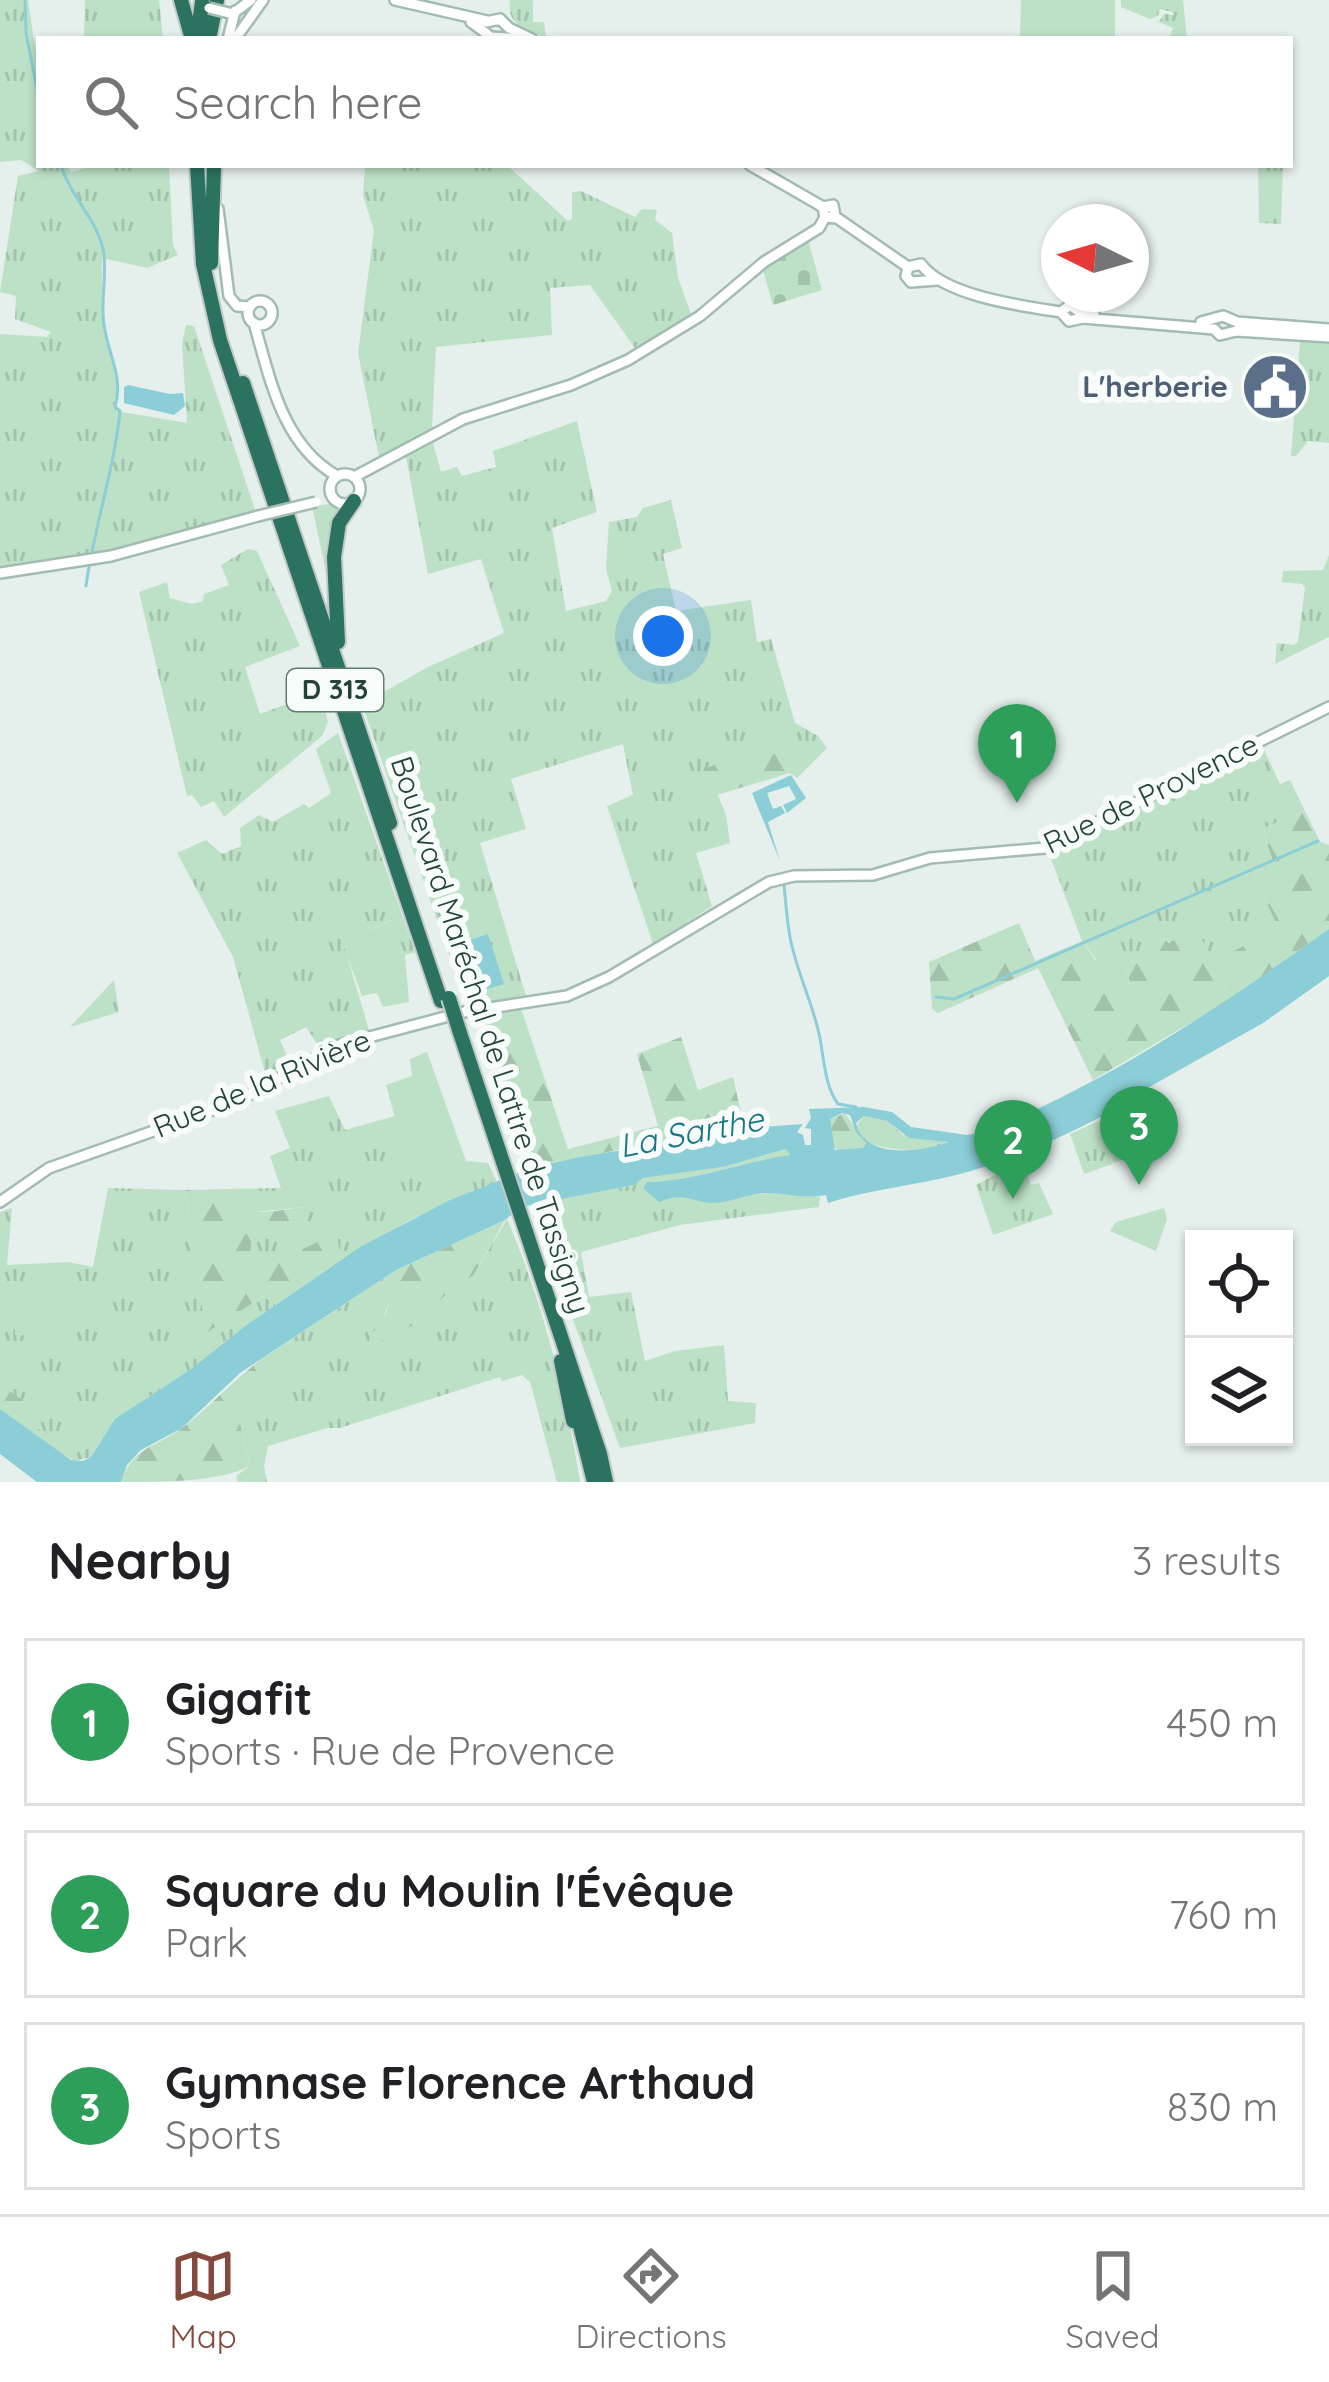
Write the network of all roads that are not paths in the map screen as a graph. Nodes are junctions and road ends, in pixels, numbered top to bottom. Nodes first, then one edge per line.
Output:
1 (181, 0) edge
2 (251, 0) edge
3 (263, 0) edge
4 (395, 0) edge
5 (217, 5) edge
6 (486, 25) junction
7 (502, 30) edge
8 (193, 36) edge
9 (196, 36) edge
10 (213, 36) edge
11 (231, 36) edge
12 (234, 36) edge
13 (491, 36) edge
14 (197, 168) edge
15 (214, 168) edge
16 (214, 168) edge
17 (755, 168) edge
18 (827, 214) junction
19 (207, 263) junction
20 (908, 267) junction
21 (925, 276) junction
22 (250, 308) junction
23 (258, 327) junction
24 (1329, 333) edge
25 (357, 480) junction
26 (332, 487) junction
27 (354, 501) junction
28 (0, 573) edge
29 (1329, 707) edge
30 (367, 752) junction
31 (794, 876) joint
32 (445, 1000) junction
33 (0, 1202) edge
34 (527, 1245) junction
35 (590, 1482) edge
36 (605, 1482) edge

1 - 8 highway
2 - 5 street
3 - 12 street
4 - 6 street
5 - 9 highway
5 - 10 highway
5 - 11 street
6 - 7 street
6 - 13 street
14 - 19 highway, D 313
15 - 19 highway
16 - 22 street
17 - 18 street
18 - 20 street
18 - 25 street
19 - 30 highway, Boulevard Maréchal de Lattre de Tassigny / D 313
19 - 32 highway, Boulevard Maréchal de Lattre de Tassigny / D 313
20 - 21 street
20 - 21 street
21 - 24 street
22 - 23 street
22 - 23 street
23 - 26 street
25 - 26 street
25 - 27 street
26 - 27 street
26 - 28 street, bridge
27 - 30 highway
29 - 31 street, Rue de Provence
30 - 32 highway, Boulevard Maréchal de Lattre de Tassigny / D 313
31 - 33 street, Rue de la Rivière
32 - 34 highway, Boulevard Maréchal de Lattre de Tassigny / D 313, bridge
34 - 35 highway, Boulevard Maréchal de Lattre de Tassigny / D 313
34 - 36 highway, Boulevard Maréchal de Lattre de Tassigny / D 313

